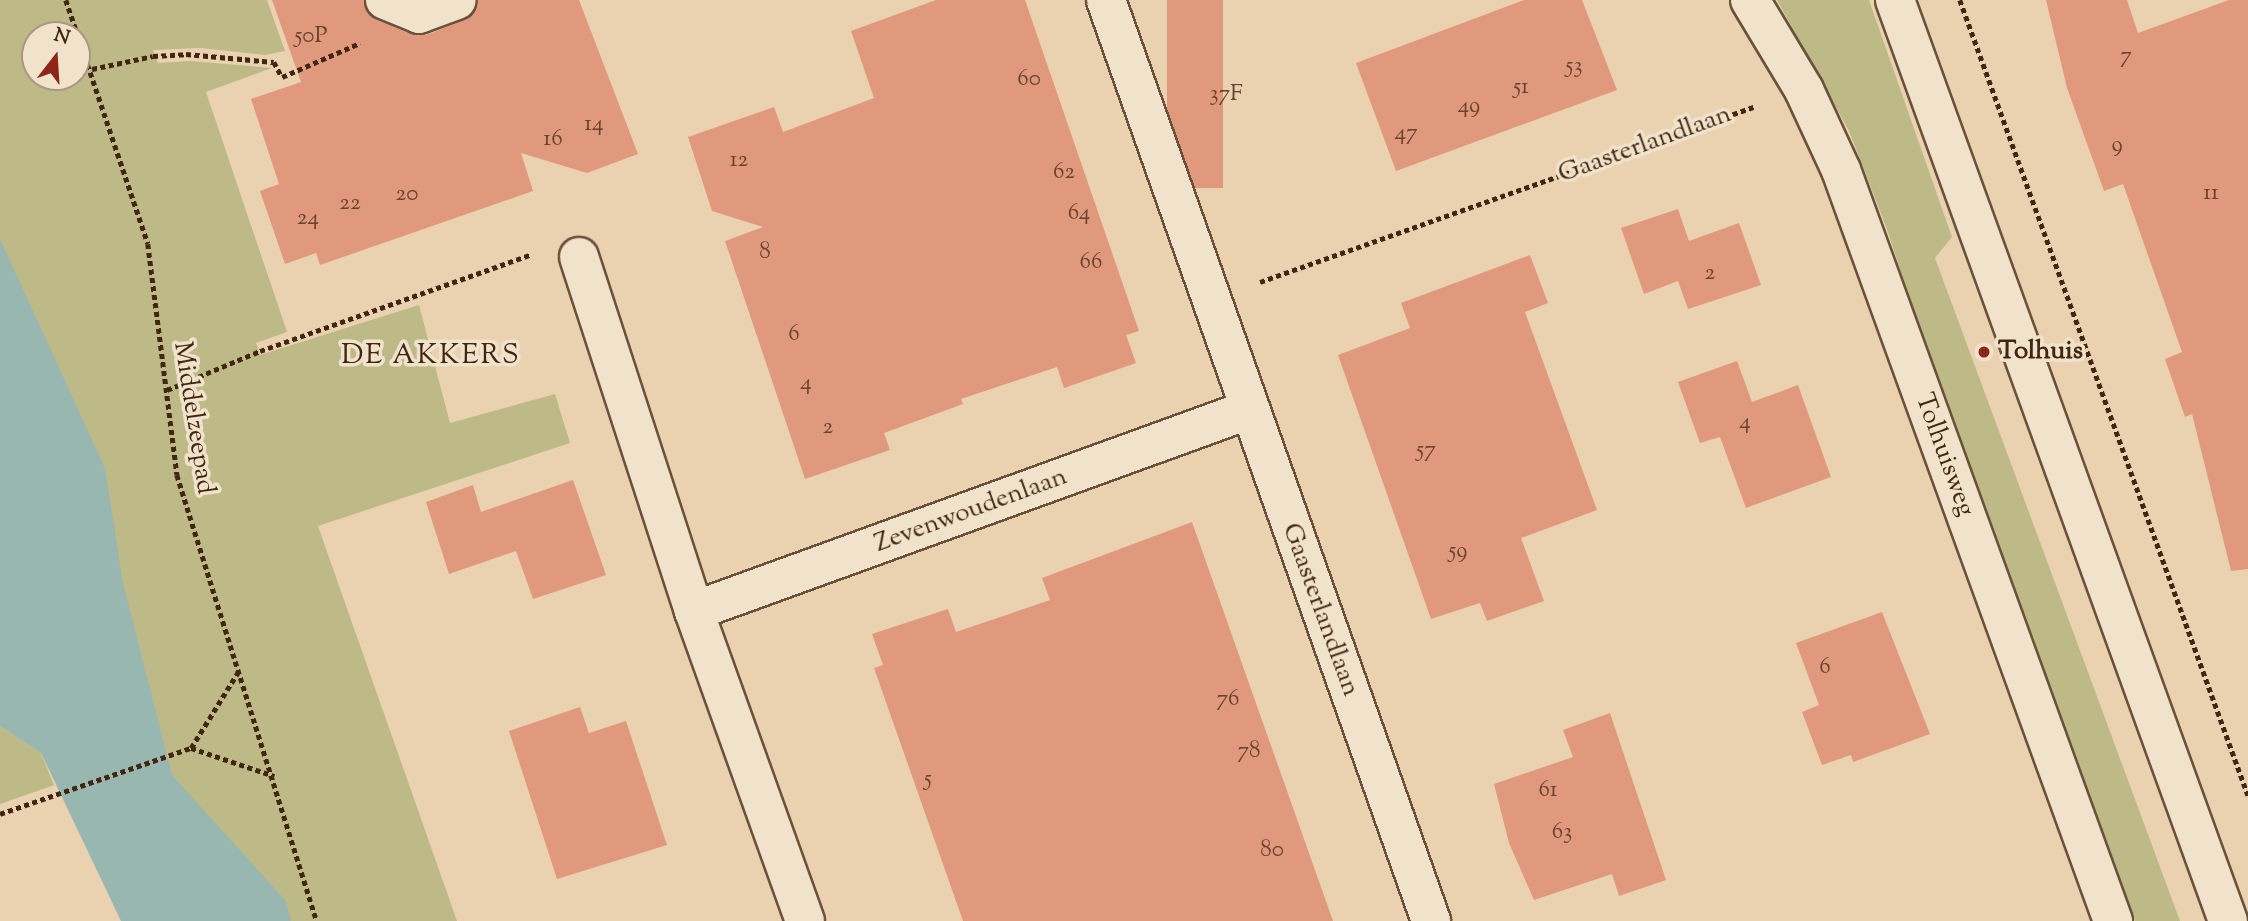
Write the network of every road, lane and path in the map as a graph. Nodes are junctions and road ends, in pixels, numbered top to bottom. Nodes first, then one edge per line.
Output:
1 (66, 0) edge
2 (457, 0) edge
3 (1106, 0) edge
4 (1750, 0) edge
5 (1895, 0) edge
6 (1960, 0) edge
7 (391, 4) edge
8 (92, 69) junction
9 (1804, 90) junction
10 (579, 257) joint
11 (1210, 300) junction
12 (167, 390) junction
13 (1248, 410) junction
14 (694, 611) junction
15 (240, 668) junction
16 (191, 748) junction
17 (274, 776) junction
18 (2248, 795) edge
19 (0, 814) edge
20 (317, 921) edge
21 (805, 921) edge
22 (1431, 921) edge
23 (2113, 921) edge
24 (2228, 921) edge

1 - 8 path, Middelzeepad
2 - 7 street
3 - 11 street, Gaasterlandlaan
4 - 9 street, Tolhuisweg
5 - 24 street
6 - 18 path
7 - 8 path
8 - 12 path, Middelzeepad
9 - 11 path, Gaasterlandlaan
9 - 23 street, Tolhuisweg
10 - 12 path
10 - 14 street
11 - 13 street, Gaasterlandlaan
12 - 15 path, Middelzeepad
13 - 14 street, Zevenwoudenlaan
13 - 22 street, Gaasterlandlaan
14 - 21 street
15 - 16 path
15 - 17 path, Middelzeepad
16 - 17 path
16 - 19 path
17 - 20 path, Middelzeepad

